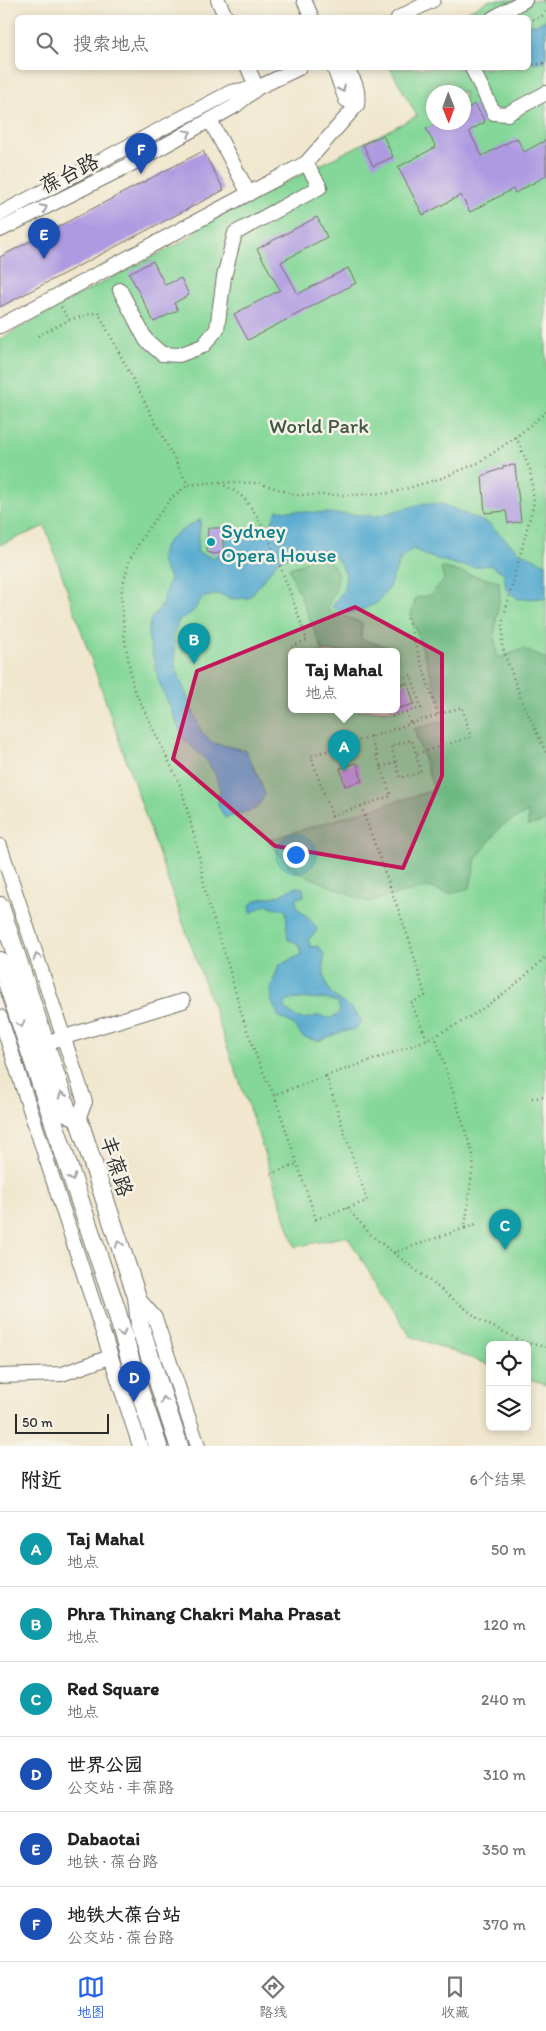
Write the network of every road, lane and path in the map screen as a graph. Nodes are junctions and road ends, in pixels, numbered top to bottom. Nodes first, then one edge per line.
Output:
1 (218, 0) edge
2 (304, 0) edge
3 (433, 0) edge
4 (525, 0) edge
5 (544, 0) edge
6 (546, 4) edge
7 (546, 12) edge
8 (225, 15) edge
9 (311, 15) edge
10 (404, 15) edge
11 (498, 15) edge
12 (531, 19) edge
13 (546, 63) edge
14 (531, 65) edge
15 (249, 70) edge
16 (295, 70) edge
17 (335, 70) edge
18 (346, 70) edge
19 (473, 70) edge
20 (257, 88) junction
21 (546, 93) edge
22 (357, 105) junction
23 (210, 120) junction
24 (306, 163) junction
25 (249, 194) junction
26 (0, 214) edge
27 (0, 230) edge
28 (120, 290) dead end
29 (0, 326) edge
30 (38, 336) dead end
31 (546, 412) edge
32 (516, 437) junction
33 (218, 482) junction
34 (188, 485) junction
35 (407, 618) dead end
36 (291, 648) edge
37 (400, 679) edge
38 (406, 712) junction
39 (388, 713) edge
40 (438, 714) junction
41 (410, 723) junction
42 (370, 736) junction
43 (546, 752) edge
44 (416, 754) junction
45 (396, 762) junction
46 (381, 767) junction
47 (361, 806) junction
48 (0, 846) edge
49 (0, 906) edge
50 (546, 956) edge
51 (0, 961) edge
52 (182, 1001) dead end
53 (0, 1017) edge
54 (435, 1036) junction
55 (64, 1037) junction
56 (427, 1039) junction
57 (28, 1048) junction
58 (326, 1076) junction
59 (274, 1095) junction
60 (546, 1096) edge
61 (532, 1098) dead end
62 (78, 1118) junction
63 (297, 1164) junction
64 (271, 1174) dead end
65 (347, 1208) junction
66 (476, 1224) dead end
67 (465, 1228) junction
68 (394, 1253) junction
69 (137, 1297) junction
70 (546, 1347) edge
71 (110, 1357) junction
72 (0, 1376) edge
73 (140, 1446) edge
74 (158, 1446) edge
75 (179, 1446) edge
76 (198, 1446) edge

1 - 8 street
2 - 9 street
3 - 10 street
4 - 11 street
5 - 6 path
7 - 12 path
13 - 14 path
15 - 20 street
16 - 20 street, 葆台路
17 -> 22 street
18 - 22 street
19 - 21 street
20 - 23 street, 葆台路
20 - 26 street, 葆台路
22 - 24 street
23 - 25 street
27 -> 23 street, 葆台路
24 - 25 street
24 - 28 street
25 - 29 street
30 - 34 path
31 - 32 path
32 - 33 path
32 - 43 path
33 - 34 path
33 - 36 path
34 - 59 path
35 - 40 path
37 - 38 path
38 - 39 path
38 - 41 path
40 - 41 path
40 - 44 path
41 - 42 path
42 - 46 path
42 - 47 path
44 - 45 path
44 - 45 path
45 - 46 path
46 - 47 path
47 - 56 path
55 -> 48 street
49 - 57 main road, 丰葆路
50 - 54 path
51 -> 57 main road, 丰葆路
52 - 55 street
53 - 57 street
54 - 56 path
54 - 67 path
55 - 57 street
55 - 62 street
56 - 58 path
62 -> 57 main road, 丰葆路
57 - 71 street
57 -> 74 main road, 丰葆路
58 - 59 path
58 - 65 path
59 - 63 path
60 - 61 path
69 -> 62 main road, 丰葆路
63 - 64 path
63 - 65 path
65 - 68 path
66 - 67 path
67 - 68 path
68 - 70 path
75 -> 69 main road, 丰葆路
69 - 76 street
71 - 72 street
71 - 73 street

